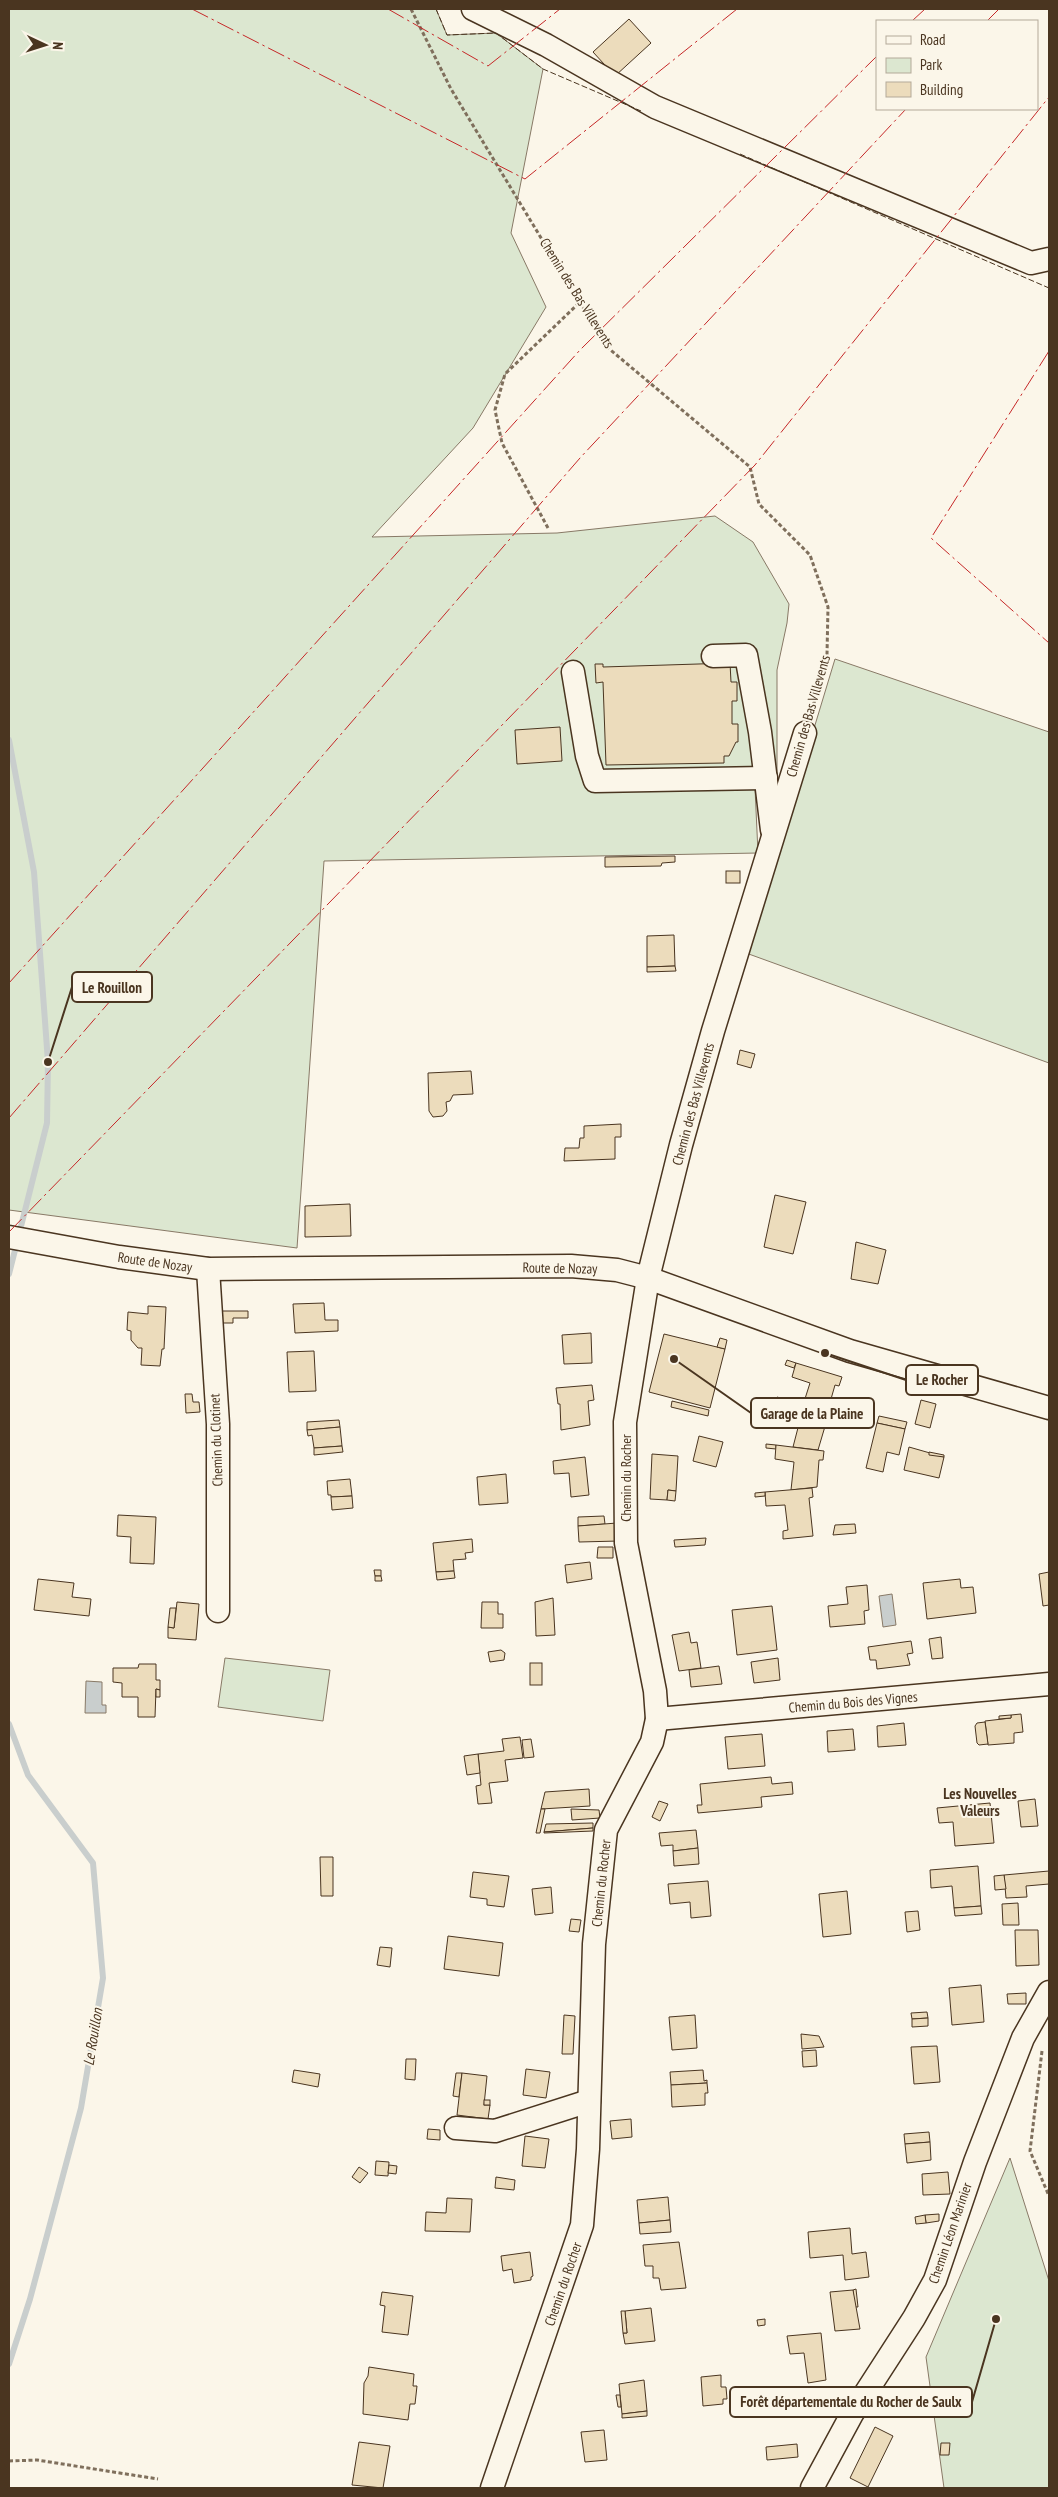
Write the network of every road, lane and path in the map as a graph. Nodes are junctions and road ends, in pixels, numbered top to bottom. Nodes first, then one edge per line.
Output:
1 (411, 9) edge
2 (473, 9) edge
3 (1049, 259) edge
4 (580, 302) junction
5 (548, 528) dead end
6 (713, 656) dead end
7 (573, 672) dead end
8 (805, 732) joint
9 (766, 778) junction
10 (772, 839) junction
11 (9, 1237) edge
12 (208, 1269) junction
13 (648, 1278) junction
14 (1049, 1408) edge
15 (218, 1611) dead end
16 (1049, 1684) edge
17 (657, 1719) junction
18 (1049, 1992) edge
19 (1042, 2046) dead end
20 (589, 2101) junction
21 (456, 2128) dead end
22 (1049, 2196) edge
23 (9, 2460) edge
24 (158, 2479) dead end
25 (492, 2488) edge
26 (812, 2488) edge

1 - 4 path, Chemin des Bas Villevents
2 - 3 street
4 - 5 path
4 - 8 path, Chemin des Bas Villevents
6 - 9 street
7 - 9 street
8 - 10 street, Chemin des Bas Villevents
9 - 10 street
10 - 13 street, Chemin des Bas Villevents
11 - 12 street, Route de Nozay
12 - 13 street, Route de Nozay
12 - 15 street, Chemin du Clotinet
13 - 14 street, Route de Nozay
13 - 17 street, Chemin du Rocher
16 - 17 street, Chemin du Bois des Vignes
17 - 20 street, Chemin du Rocher
18 - 26 street, Chemin Léon Marinier
19 - 22 path
20 - 21 street
20 - 25 street, Chemin du Rocher
23 - 24 path

